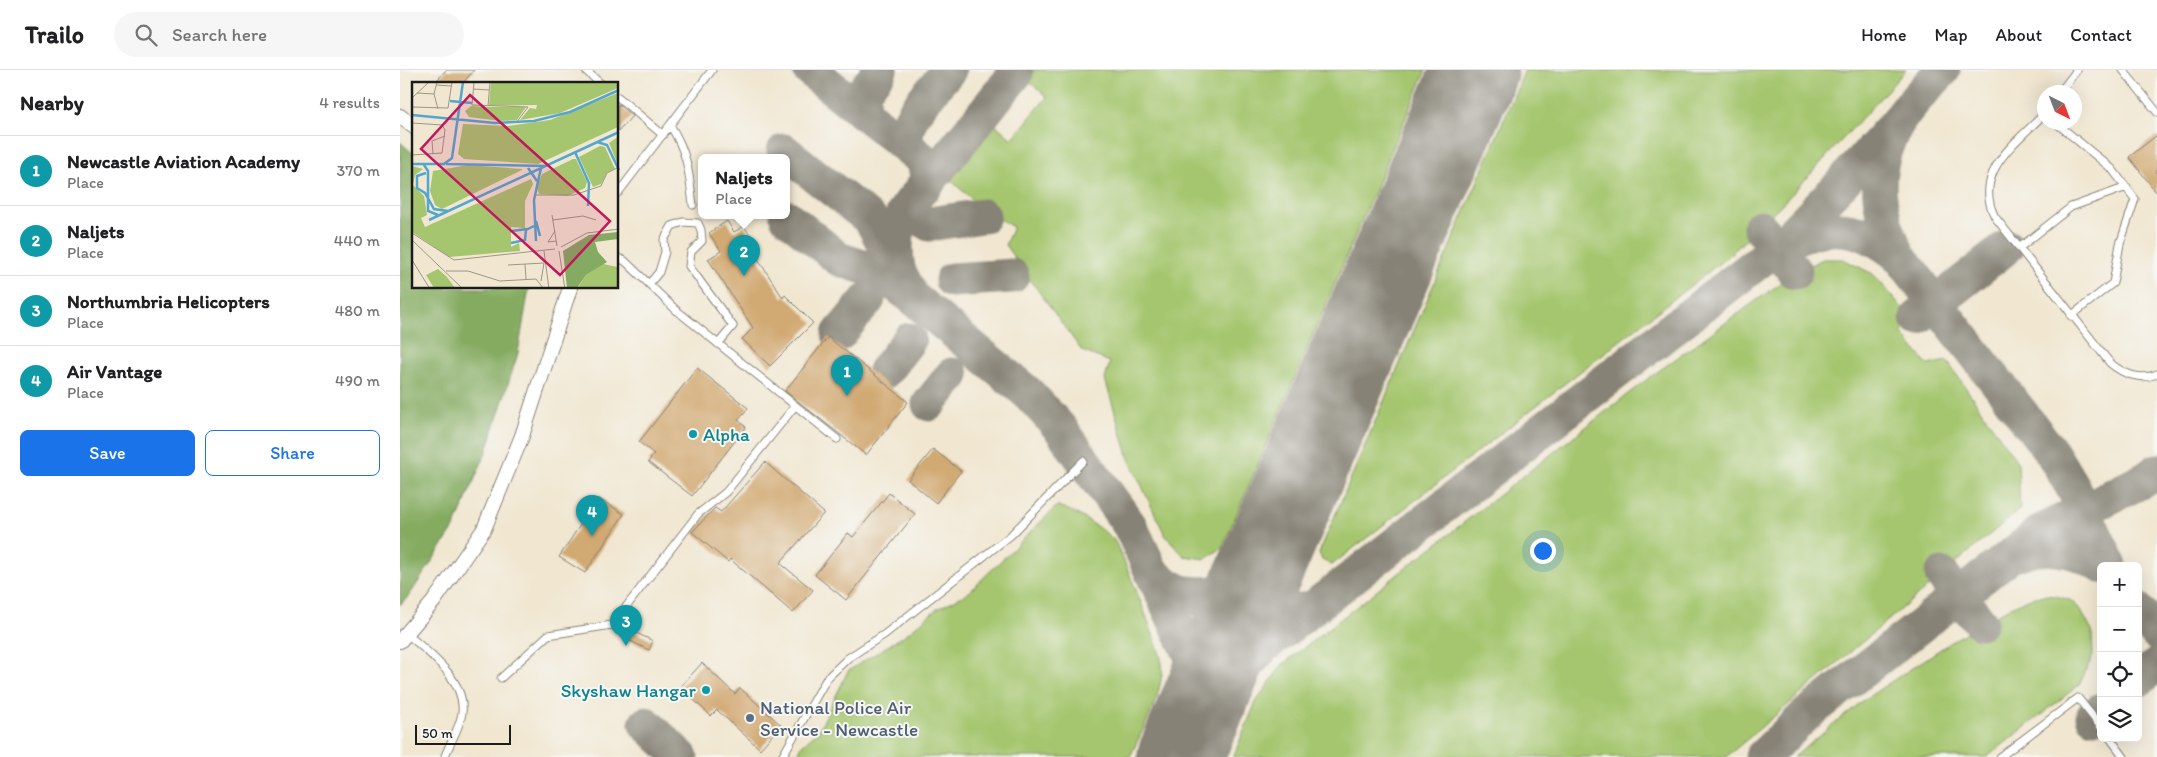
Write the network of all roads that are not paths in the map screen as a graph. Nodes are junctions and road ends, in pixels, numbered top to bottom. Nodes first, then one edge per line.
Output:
1 (585, 70) edge
2 (712, 70) edge
3 (2076, 70) edge
4 (2124, 70) edge
5 (599, 82) edge
6 (2065, 85) edge
7 (619, 98) edge
8 (2157, 112) edge
9 (400, 116) edge
10 (2037, 121) edge
11 (412, 125) edge
12 (670, 125) junction
13 (2065, 130) edge
14 (663, 135) junction
15 (2127, 187) junction
16 (619, 191) edge
17 (693, 205) dead end
18 (2019, 248) junction
19 (619, 259) edge
20 (649, 284) junction
21 (570, 289) edge
22 (2071, 316) junction
23 (718, 344) junction
24 (2157, 374) edge
25 (795, 406) junction
26 (838, 439) dead end
27 (1083, 462) dead end
28 (403, 638) edge
29 (501, 678) dead end
30 (2097, 722) edge
31 (2113, 742) edge
32 (445, 756) edge
33 (782, 757) edge
34 (2000, 757) edge
35 (2124, 757) edge

1 - 5 lane
2 - 12 lane
3 - 6 lane
4 - 8 lane
7 - 14 lane
9 - 11 street
10 - 18 lane
12 - 14 lane
12 - 17 lane
13 - 15 lane
14 - 16 lane
15 - 18 lane
15 - 22 lane
18 - 22 lane
19 - 20 lane
20 - 23 lane
20 - 23 lane
21 - 28 street
22 - 24 lane
23 - 25 lane
25 - 26 lane
25 - 29 lane
27 - 33 lane
28 - 32 lane
30 - 34 lane
31 - 35 lane

